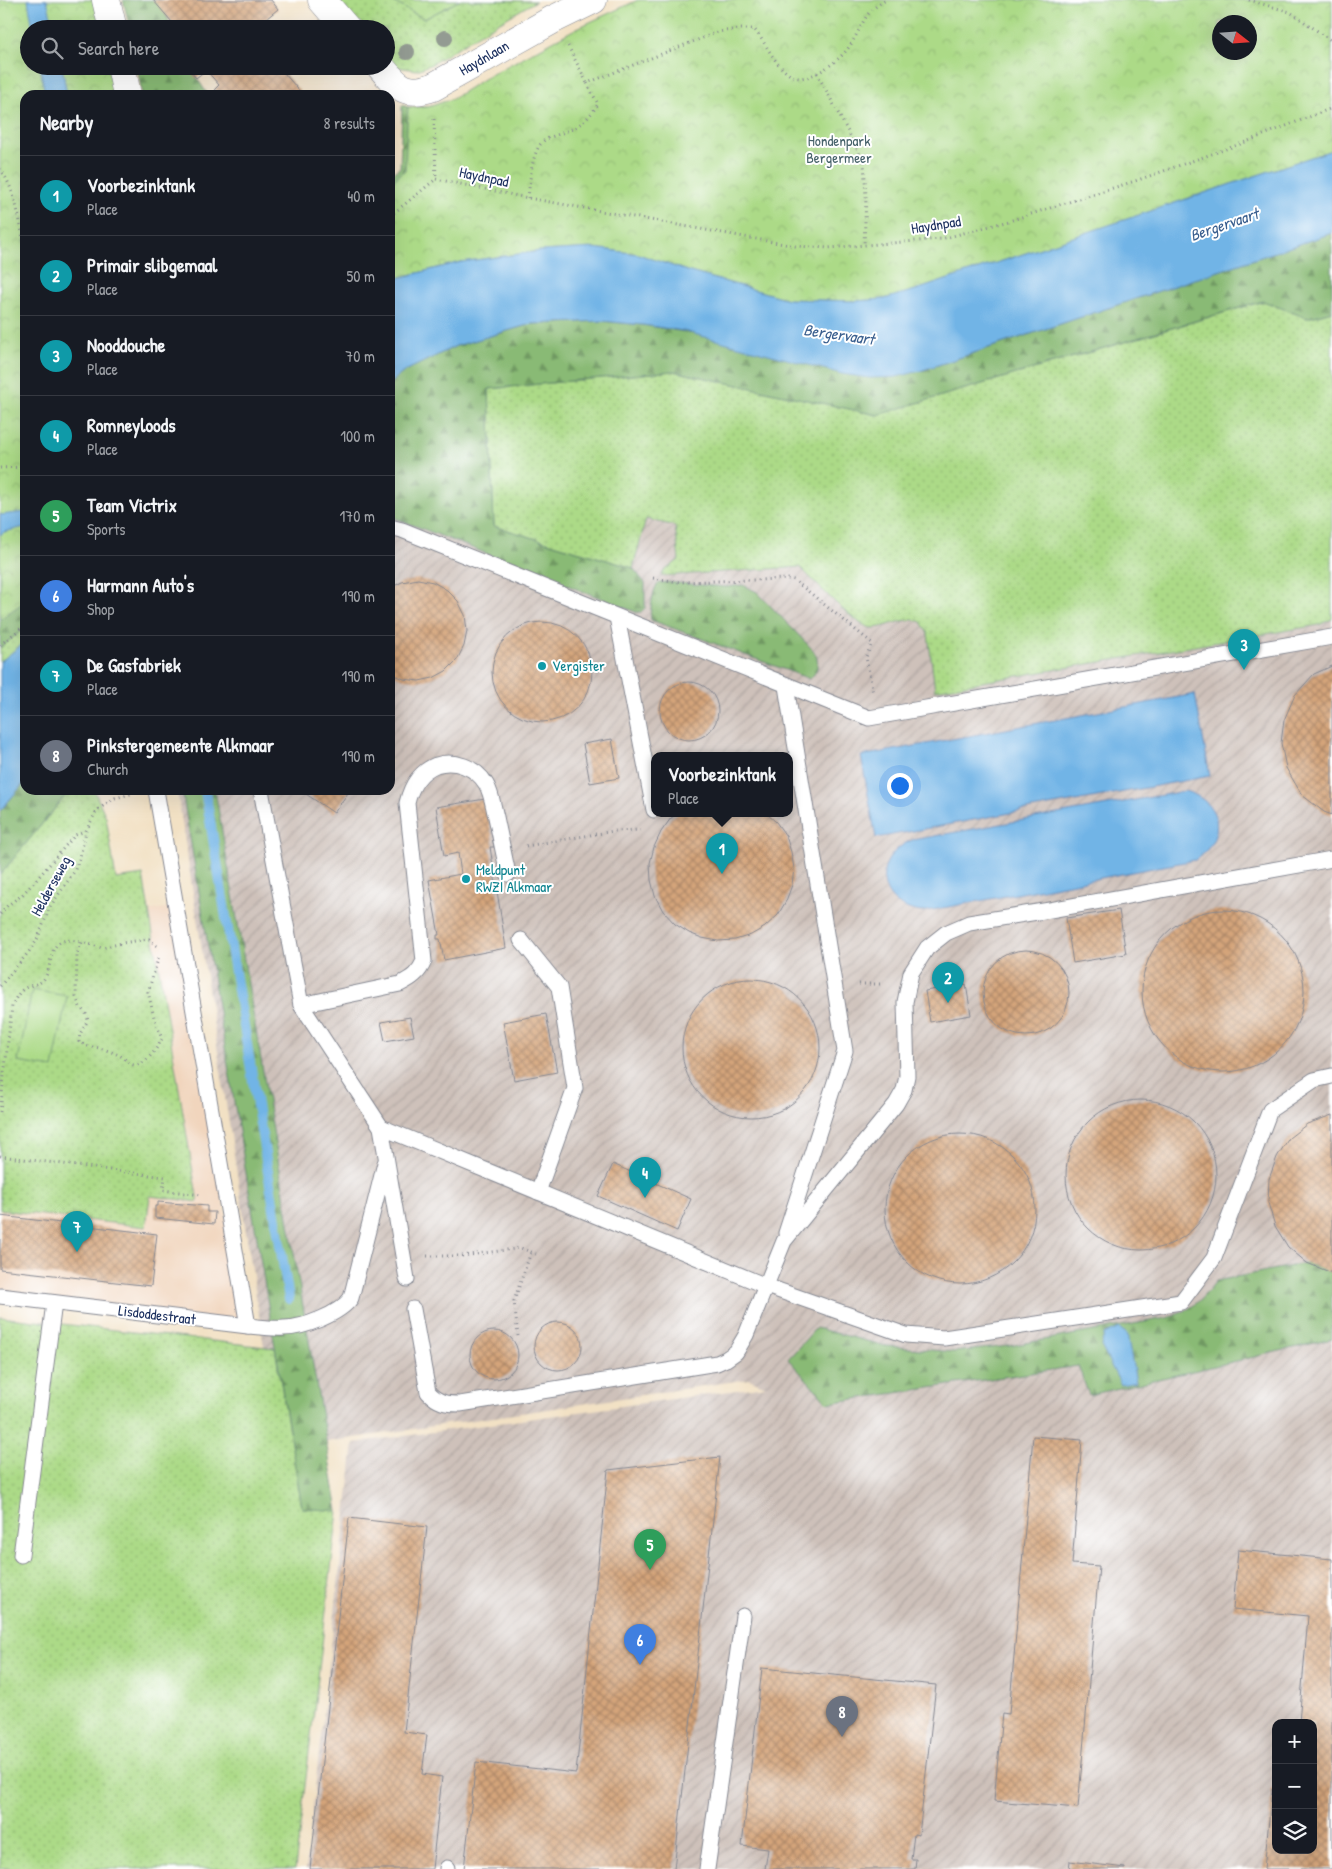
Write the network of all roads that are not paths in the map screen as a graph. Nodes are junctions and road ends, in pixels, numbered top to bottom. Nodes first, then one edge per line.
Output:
1 (106, 0) edge
2 (322, 0) edge
3 (593, 0) edge
4 (111, 20) edge
5 (339, 20) edge
6 (123, 75) edge
7 (388, 75) edge
8 (126, 90) edge
9 (395, 528) edge
10 (617, 617) junction
11 (1332, 637) edge
12 (786, 686) junction
13 (651, 794) edge
14 (157, 795) edge
15 (262, 795) edge
16 (1332, 859) edge
17 (508, 874) dead end
18 (521, 940) dead end
19 (301, 1005) junction
20 (1332, 1076) edge
21 (381, 1127) junction
22 (386, 1157) junction
23 (538, 1192) junction
24 (784, 1241) junction
25 (407, 1279) dead end
26 (766, 1286) junction
27 (0, 1296) edge
28 (54, 1303) junction
29 (412, 1309) dead end
30 (248, 1326) junction
31 (21, 1555) dead end
32 (743, 1616) dead end
33 (707, 1869) edge

1 - 4 street
2 - 5 street
3 - 7 street, Haydnlaan
6 - 8 street
9 - 10 lane
10 - 12 lane
10 - 13 lane
11 - 12 lane
12 - 24 lane
14 - 30 lane
15 - 19 lane
16 - 24 lane
17 - 19 lane
18 - 23 lane
19 - 21 lane
20 - 26 lane
21 - 22 lane
21 - 23 lane
22 - 25 lane
22 - 30 lane, Lisdoddestraat
23 - 26 lane
24 - 26 lane
26 - 29 lane
27 - 28 lane, Lisdoddestraat
28 - 30 lane, Lisdoddestraat
28 - 31 lane
32 - 33 lane

